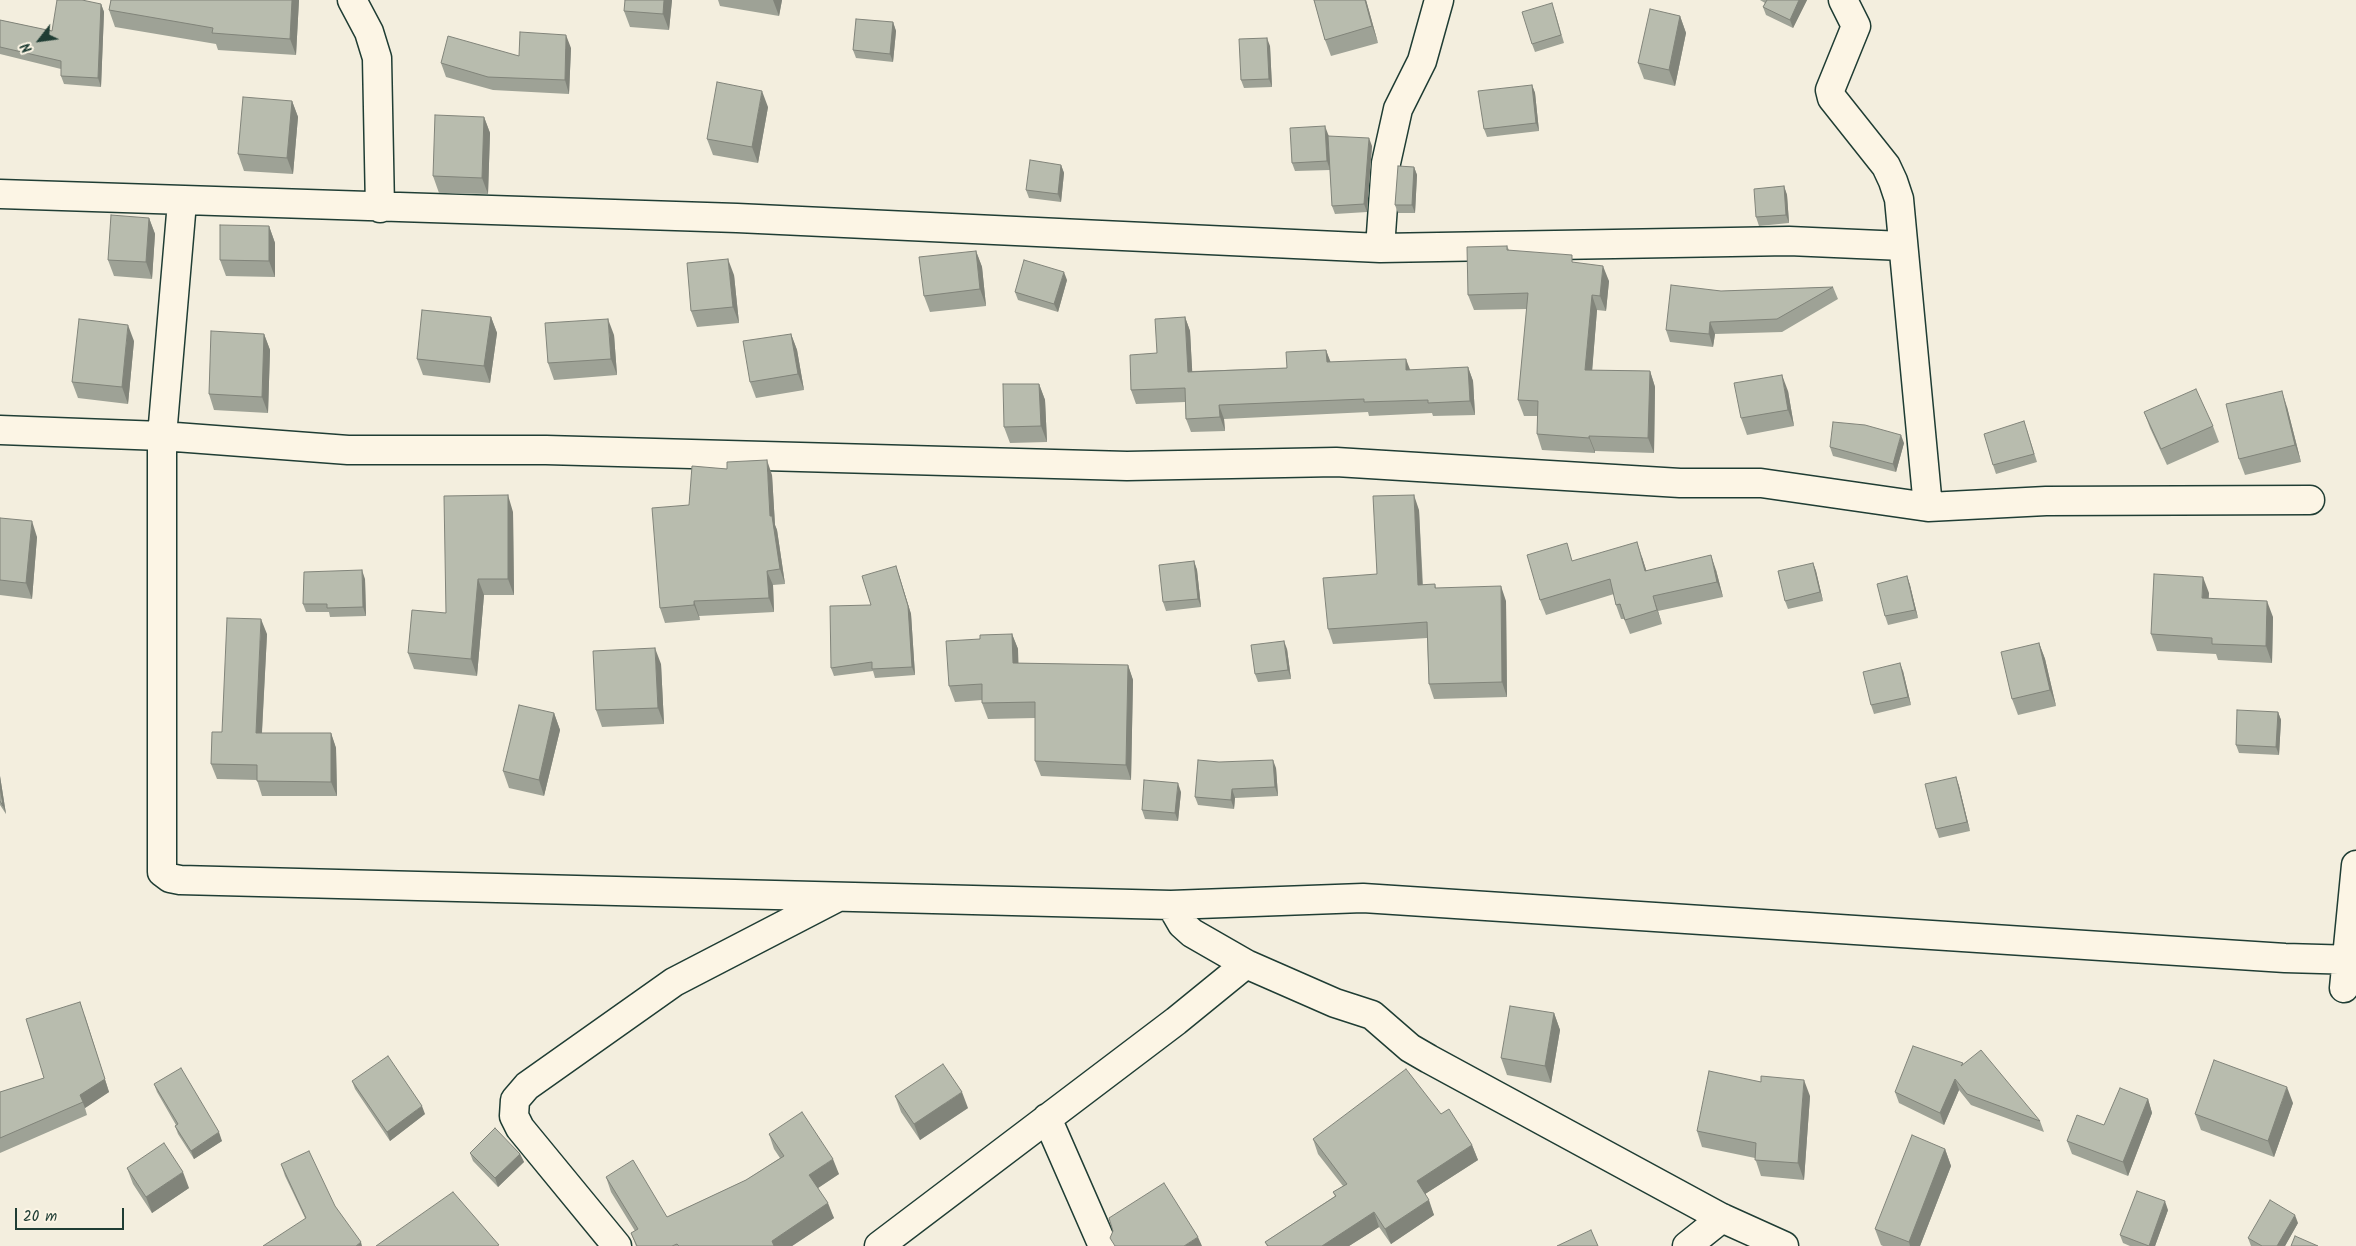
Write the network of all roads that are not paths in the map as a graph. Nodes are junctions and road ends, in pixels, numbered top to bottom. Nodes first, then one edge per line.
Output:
1 (352, 0) edge
2 (1439, 0) edge
3 (1843, 0) edge
4 (0, 194) edge
5 (182, 202) junction
6 (380, 208) junction
7 (1903, 246) junction
8 (1380, 248) junction
9 (0, 430) edge
10 (162, 436) junction
11 (2310, 500) dead end
12 (1928, 507) junction
13 (2356, 865) edge
14 (839, 897) junction
15 (1171, 905) junction
16 (2285, 958) junction
17 (2351, 960) edge
18 (1246, 964) junction
19 (2350, 991) edge
20 (1047, 1118) junction
21 (1722, 1218) junction
22 (617, 1246) edge
23 (879, 1246) edge
24 (1103, 1246) edge
25 (1687, 1246) edge
26 (1784, 1246) edge

1 - 6 street
2 - 8 street
3 - 7 street
4 - 5 street
5 - 6 street
5 - 10 street
6 - 8 street
7 - 8 street
7 - 12 street
9 - 10 street
10 - 12 street
10 - 14 street
11 - 12 street
13 - 17 street
14 - 15 street
14 - 22 street
15 - 16 street
15 - 18 street
16 - 17 street
16 - 19 street
17 - 19 street
18 - 20 street
18 - 21 street
20 - 23 street
20 - 24 street
21 - 25 street
21 - 26 street

